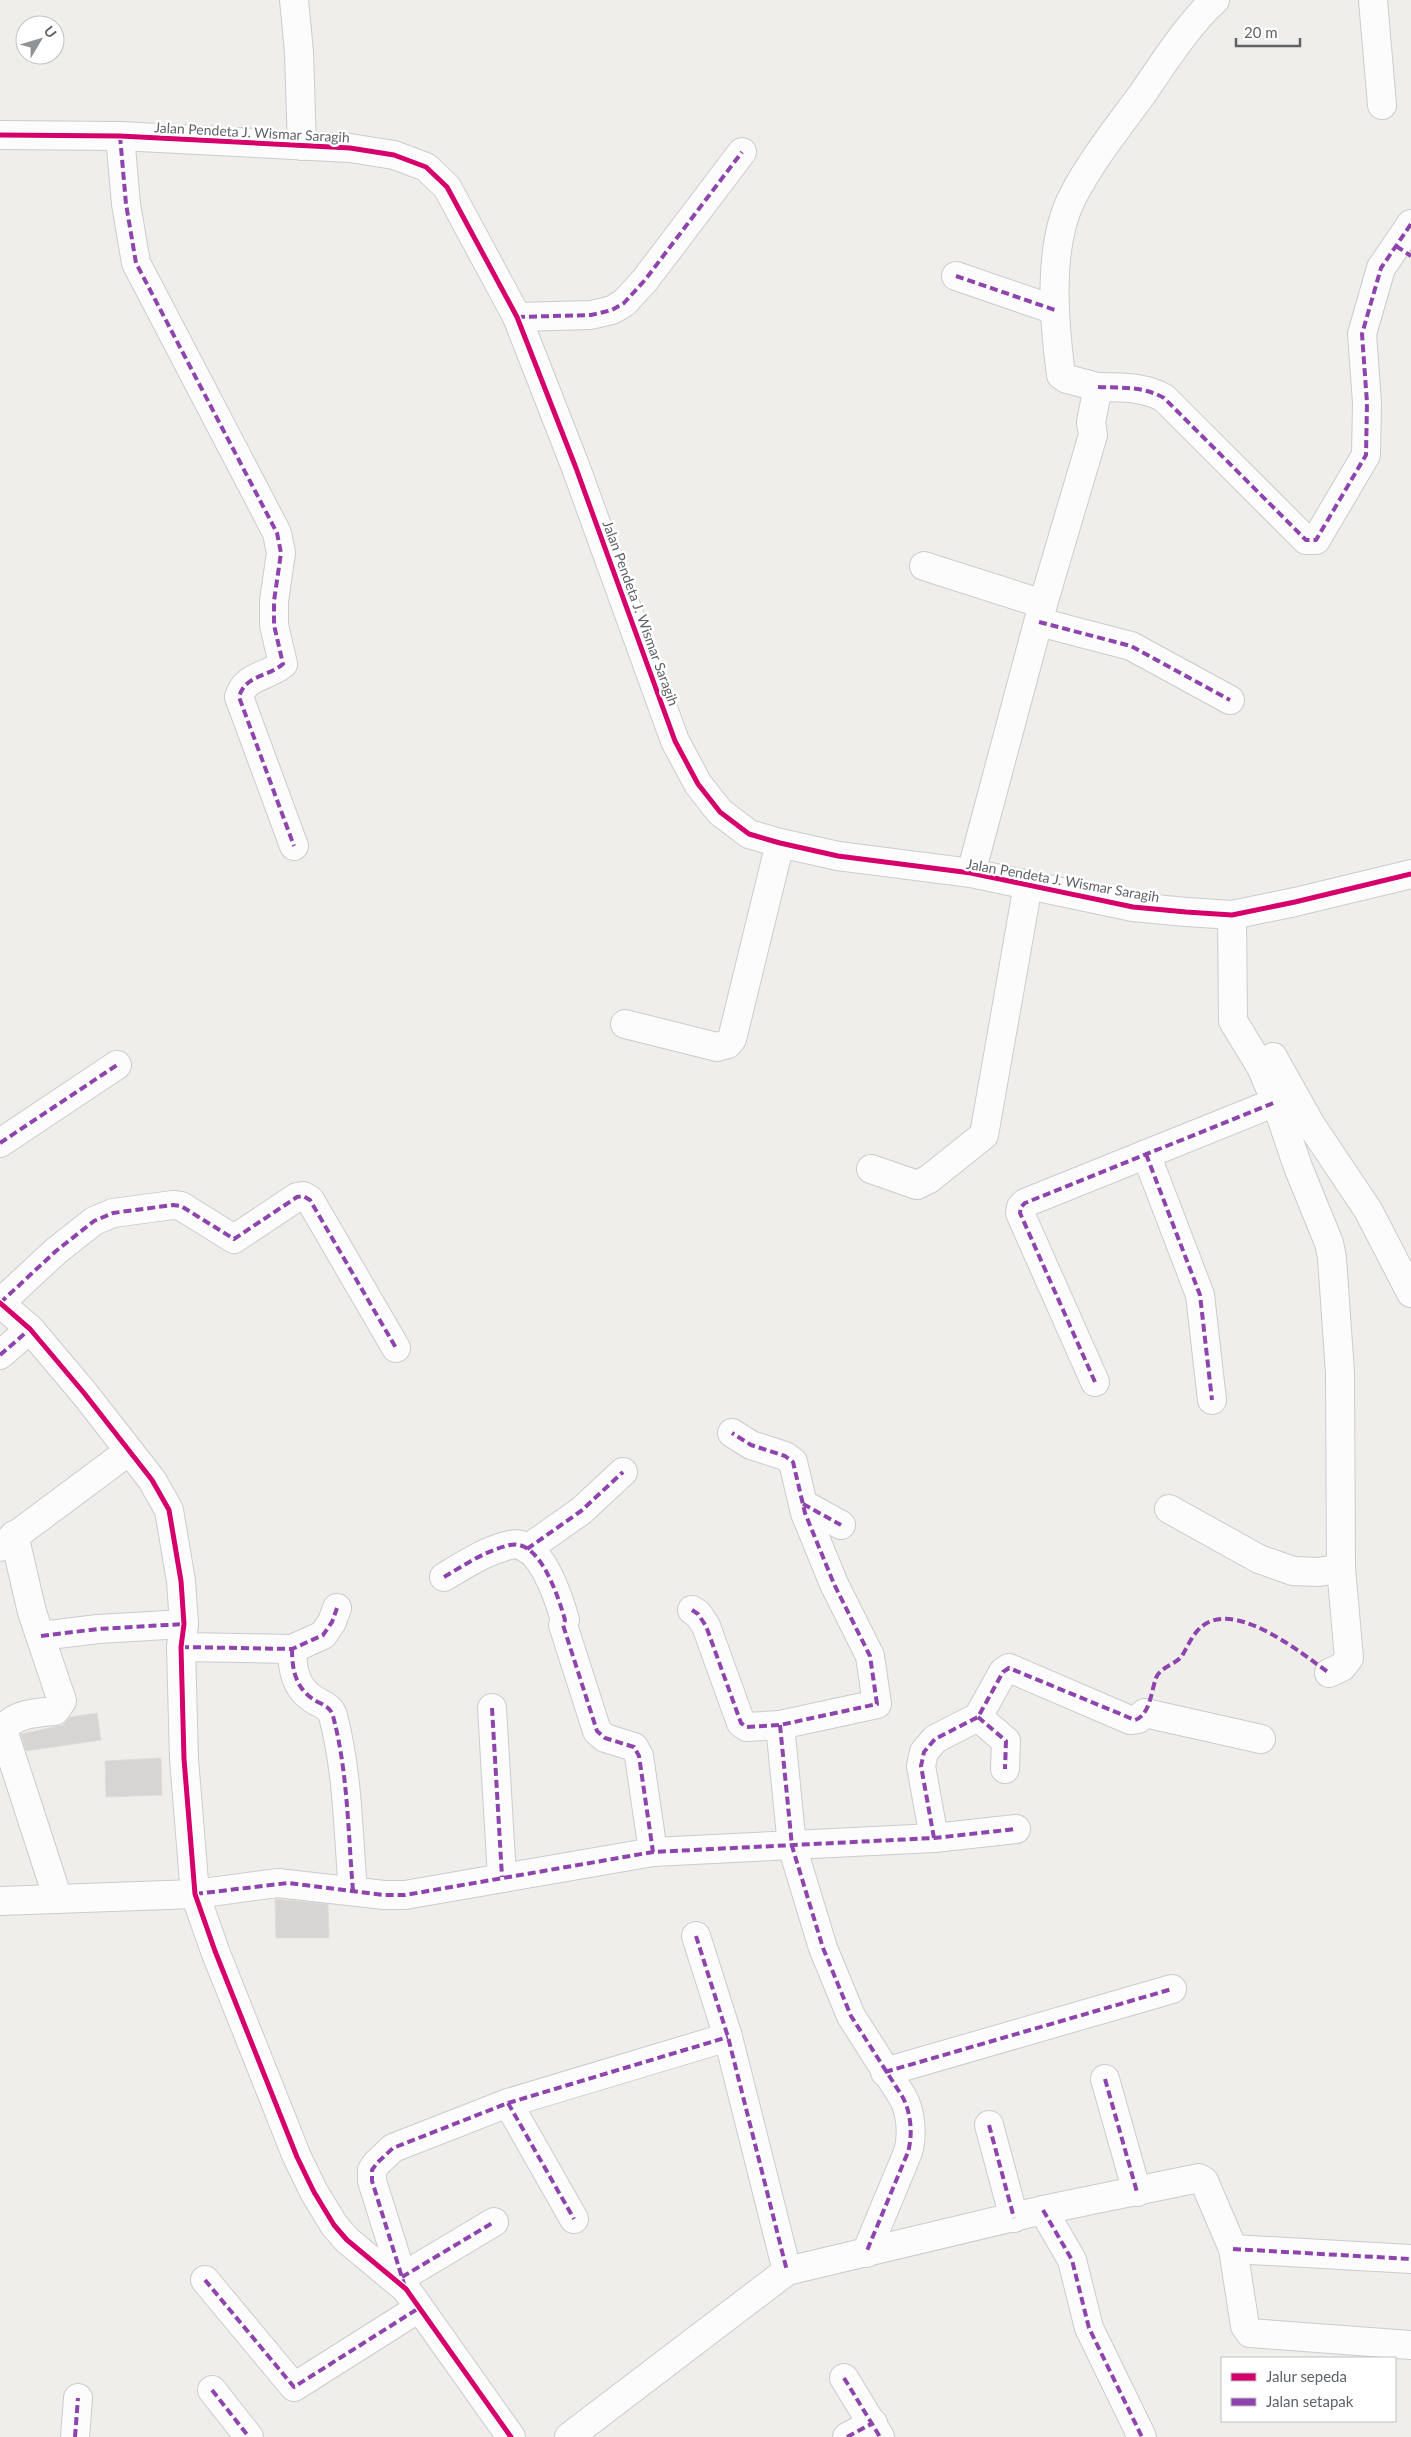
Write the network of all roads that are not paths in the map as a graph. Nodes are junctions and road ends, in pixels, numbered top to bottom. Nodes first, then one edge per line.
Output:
1 (294, 0) edge
2 (1214, 0) edge
3 (1373, 0) edge
4 (1382, 105) dead end
5 (0, 135) edge
6 (120, 136) junction
7 (302, 146) junction
8 (742, 152) dead end
9 (1406, 242) edge
10 (956, 276) dead end
11 (1055, 310) junction
12 (517, 317) junction
13 (1098, 387) junction
14 (924, 566) dead end
15 (1041, 613) junction
16 (1230, 700) dead end
17 (780, 843) junction
18 (294, 846) dead end
19 (971, 873) junction
20 (1411, 874) edge
21 (1028, 885) junction
22 (1232, 915) junction
23 (625, 1024) dead end
24 (1245, 1042) junction
25 (117, 1065) dead end
26 (1276, 1102) junction
27 (0, 1143) edge
28 (1146, 1154) junction
29 (871, 1169) dead end
30 (1411, 1293) edge
31 (0, 1303) edge
32 (30, 1329) junction
33 (396, 1348) dead end
34 (0, 1355) edge
35 (1095, 1382) dead end
36 (1212, 1400) dead end
37 (732, 1433) dead end
38 (129, 1451) junction
39 (623, 1472) dead end
40 (803, 1504) junction
41 (1169, 1509) dead end
42 (841, 1526) dead end
43 (7, 1541) edge
44 (527, 1549) junction
45 (1341, 1568) junction
46 (444, 1576) dead end
47 (337, 1608) dead end
48 (692, 1610) dead end
49 (182, 1635) junction
50 (41, 1636) junction
51 (292, 1649) junction
52 (1330, 1673) dead end
53 (492, 1708) dead end
54 (978, 1716) junction
55 (780, 1724) junction
56 (1261, 1739) dead end
57 (1005, 1769) dead end
58 (1016, 1829) dead end
59 (934, 1838) junction
60 (792, 1846) junction
61 (653, 1852) junction
62 (502, 1878) junction
63 (353, 1891) junction
64 (195, 1894) junction
65 (58, 1899) junction
66 (0, 1901) edge
67 (696, 1936) dead end
68 (1172, 1989) dead end
69 (728, 2037) junction
70 (885, 2072) junction
71 (1105, 2079) dead end
72 (508, 2103) junction
73 (989, 2125) dead end
74 (1137, 2192) junction
75 (1043, 2210) junction
76 (1014, 2218) junction
77 (574, 2219) dead end
78 (494, 2222) dead end
79 (1233, 2249) junction
80 (866, 2253) junction
81 (1411, 2259) edge
82 (787, 2271) junction
83 (205, 2280) dead end
84 (409, 2291) junction
85 (1411, 2345) edge
86 (844, 2378) dead end
87 (212, 2390) dead end
88 (78, 2398) dead end
89 (876, 2430) edge
90 (75, 2437) edge
91 (249, 2437) edge
92 (511, 2437) edge
93 (569, 2437) edge
94 (847, 2437) edge
95 (1142, 2437) edge

1 - 7 street
2 - 11 street
3 - 4 street
5 - 6 street, Jalan Pendeta J. Wismar Saragih
6 - 7 street, Jalan Pendeta J. Wismar Saragih
6 - 18 street
7 - 12 street, Jalan Pendeta J. Wismar Saragih
8 - 12 street
9 - 13 street
10 - 11 street
11 - 13 street
12 - 17 street, Jalan Pendeta J. Wismar Saragih
13 - 15 street
14 - 15 street
15 - 16 street
15 - 19 street
17 - 19 street, Jalan Pendeta J. Wismar Saragih
17 - 23 street
19 - 21 street, Jalan Pendeta J. Wismar Saragih
20 - 22 street, Jalan Pendeta J. Wismar Saragih
21 - 22 street, Jalan Pendeta J. Wismar Saragih
21 - 29 street
22 - 24 street
24 - 26 street
24 - 30 street
25 - 27 street
26 - 28 street
26 - 45 street
28 - 35 street
28 - 36 street
31 - 32 street
31 - 33 street
32 - 34 street
32 - 38 street
37 - 40 street
38 - 43 street
38 - 49 street
39 - 44 street
40 - 42 street
40 - 55 street
41 - 45 street
43 - 50 street
44 - 46 street
44 - 61 street
45 - 52 street
47 - 51 street
48 - 55 street
49 - 50 street
49 - 51 street
49 - 64 street
50 - 65 street
51 - 63 street
53 - 62 street
54 - 56 street
54 - 57 street
54 - 59 street
55 - 60 street
58 - 59 street
59 - 60 street
60 - 61 street
60 - 70 street
61 - 62 street
62 - 63 street
63 - 64 street
64 - 65 street
64 - 84 street
65 - 66 street
67 - 69 street
68 - 70 street
69 - 72 street
69 - 82 street
70 - 80 street
71 - 74 street
72 - 77 street
72 - 84 street
73 - 76 street
74 - 75 street
74 - 79 street
75 - 76 street
75 - 95 street
76 - 80 street
78 - 84 street
79 - 81 street
79 - 85 street
80 - 82 street
82 - 93 street
83 - 84 street
84 - 92 street
86 - 89 street
87 - 91 street
88 - 90 street
89 - 94 street

